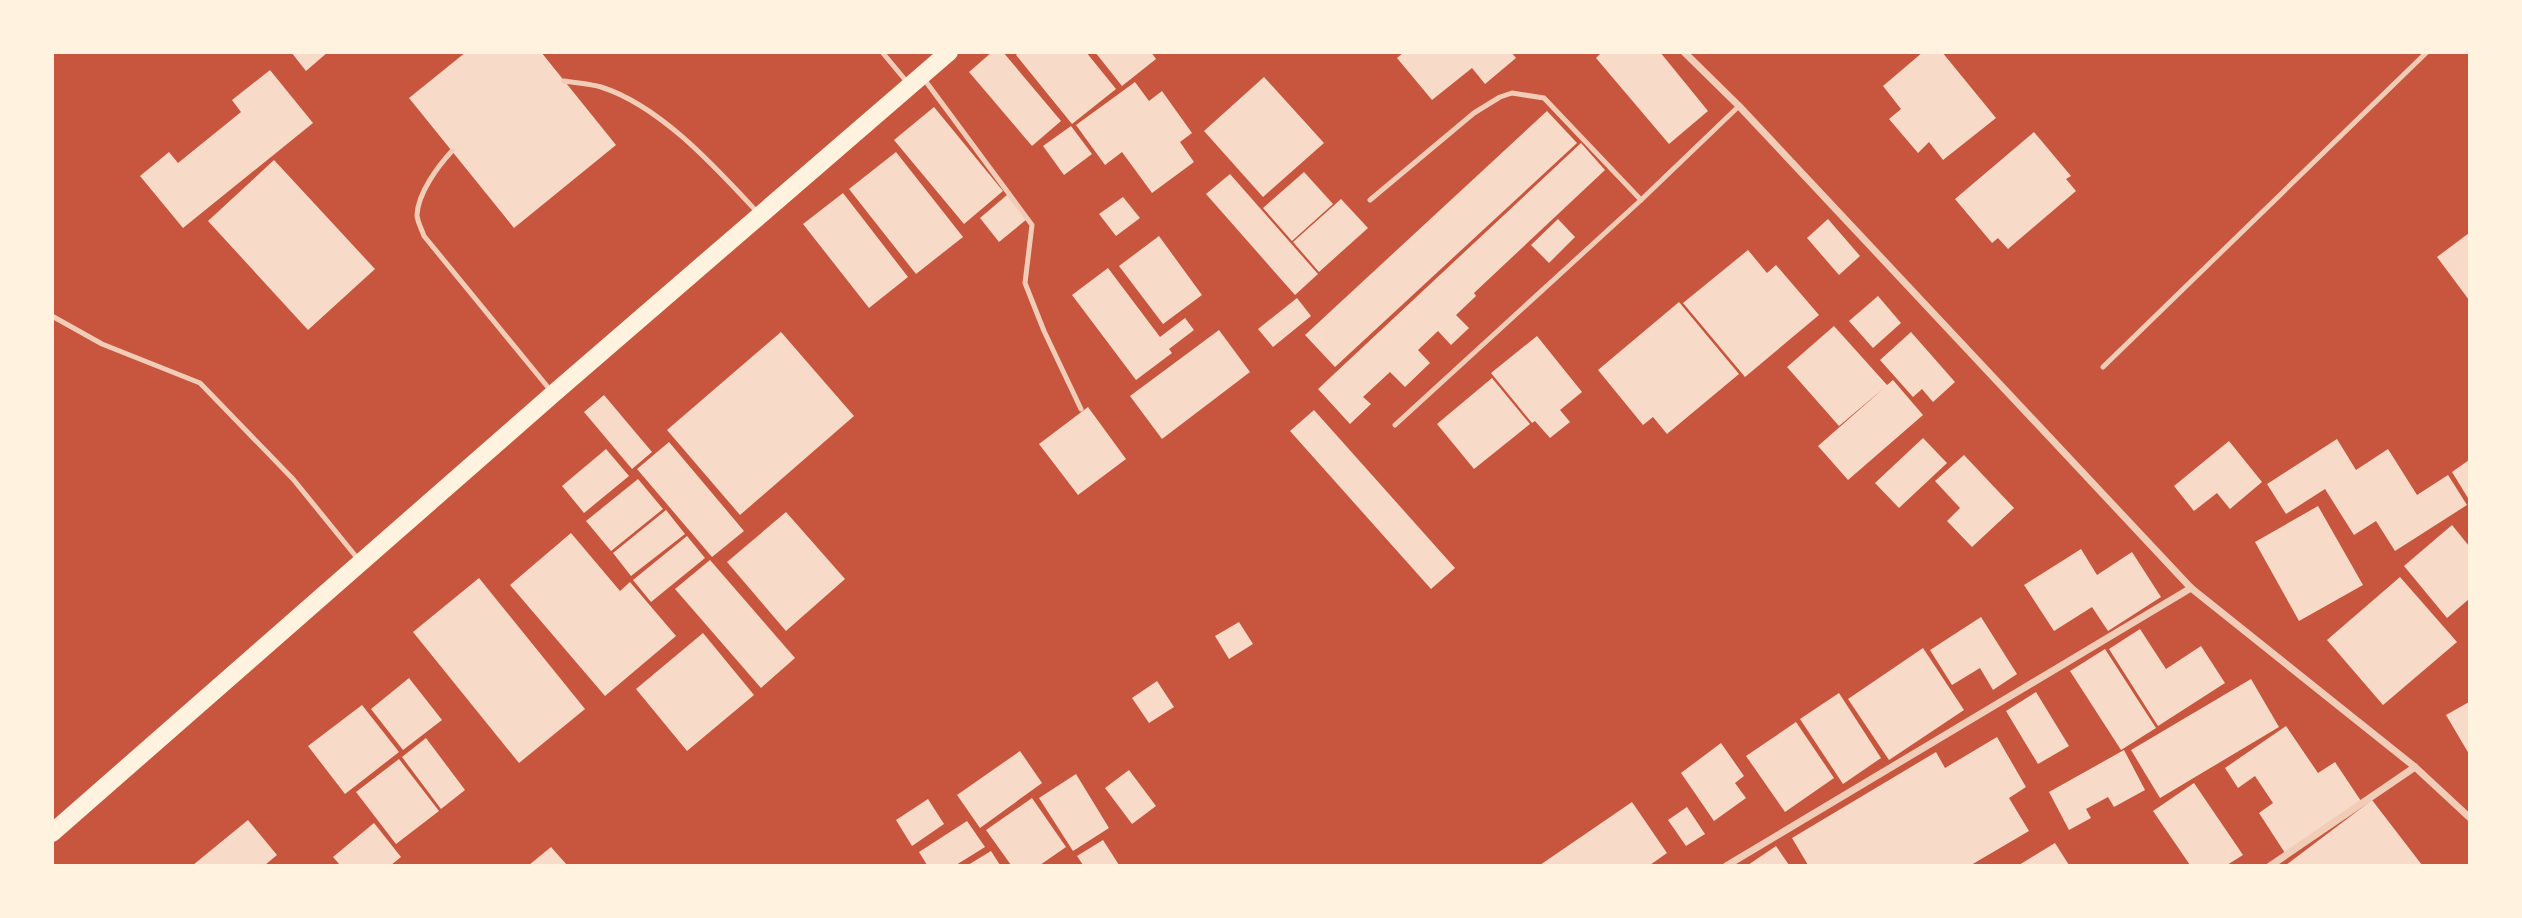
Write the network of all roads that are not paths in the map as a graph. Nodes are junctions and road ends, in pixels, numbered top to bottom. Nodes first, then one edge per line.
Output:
1 (949, 52) edge
2 (1684, 52) edge
3 (2427, 52) edge
4 (882, 53) edge
5 (564, 81) dead end
6 (916, 81) junction
7 (1739, 106) junction
8 (452, 151) dead end
9 (1641, 200) junction
10 (1370, 201) dead end
11 (761, 216) junction
12 (52, 316) edge
13 (2103, 367) dead end
14 (553, 394) junction
15 (1081, 409) dead end
16 (1395, 425) dead end
17 (361, 563) junction
18 (2191, 588) junction
19 (2415, 767) junction
20 (2469, 818) edge
21 (52, 833) edge
22 (1726, 866) edge
23 (2270, 866) edge

1 - 6 main road
2 - 7 street
3 - 13 lane
4 - 6 lane
5 - 11 lane
6 - 11 main road
6 - 15 lane
7 - 9 lane
7 - 18 street
8 - 14 lane
9 - 10 lane
9 - 16 lane
11 - 14 main road
12 - 17 lane
14 - 17 main road
17 - 21 main road
18 - 19 street
18 - 22 street
19 - 20 street
19 - 23 street

